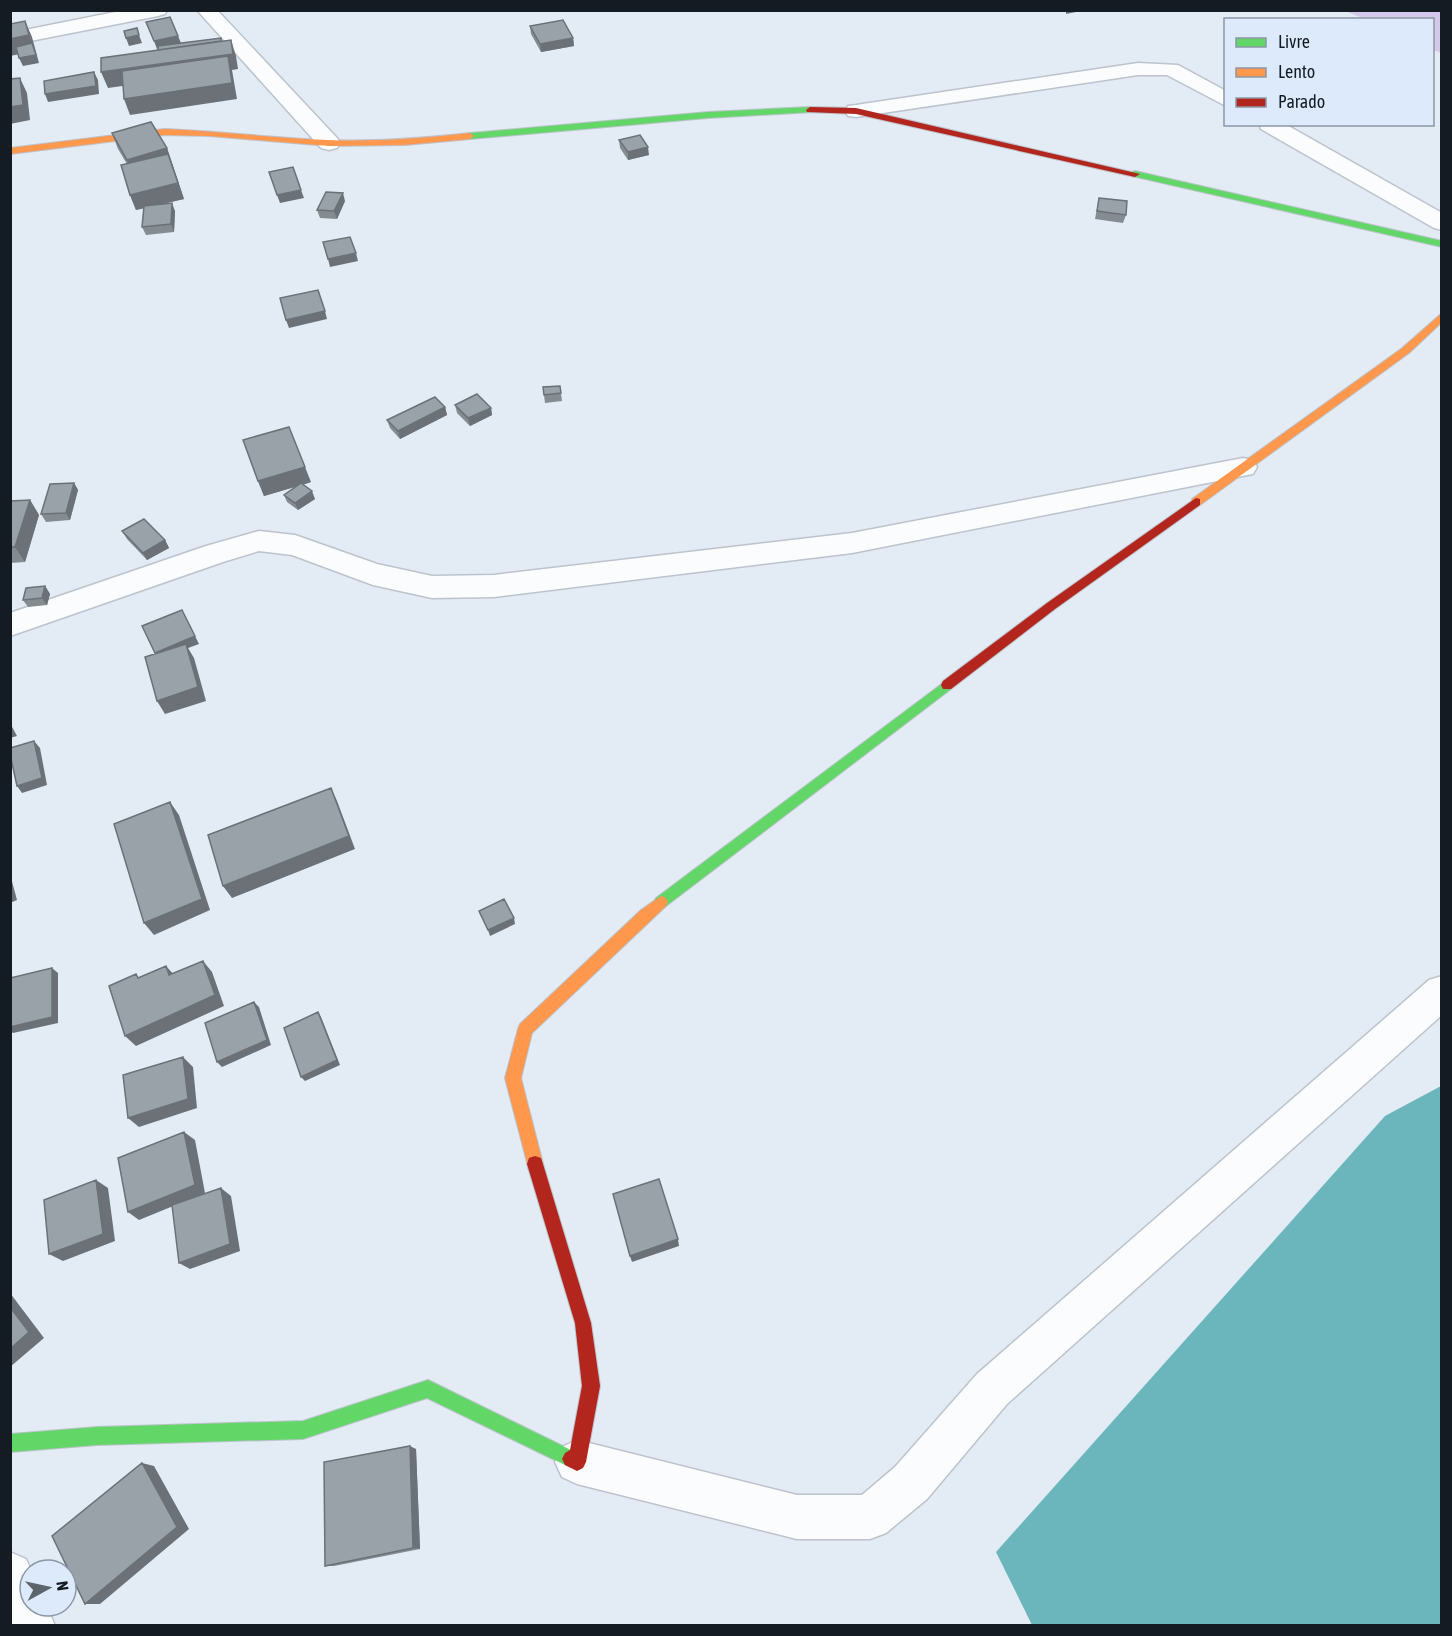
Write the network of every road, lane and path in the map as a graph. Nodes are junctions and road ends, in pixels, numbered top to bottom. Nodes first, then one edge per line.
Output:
1 (158, 10) edge
2 (206, 10) edge
3 (10, 39) edge
4 (1224, 99) edge
5 (856, 111) junction
6 (1272, 126) edge
7 (330, 143) junction
8 (10, 151) edge
9 (1442, 223) edge
10 (1442, 244) edge
11 (1442, 316) edge
12 (1244, 467) junction
13 (10, 625) edge
14 (1442, 992) edge
15 (10, 1443) edge
16 (577, 1462) junction
17 (10, 1575) edge
18 (32, 1626) edge

1 - 3 street
2 - 7 street
4 - 5 street
5 - 7 street
5 - 10 street
6 - 9 street
7 - 8 street
11 - 12 street
12 - 13 street
12 - 16 street
14 - 16 street
15 - 16 street
17 - 18 street

